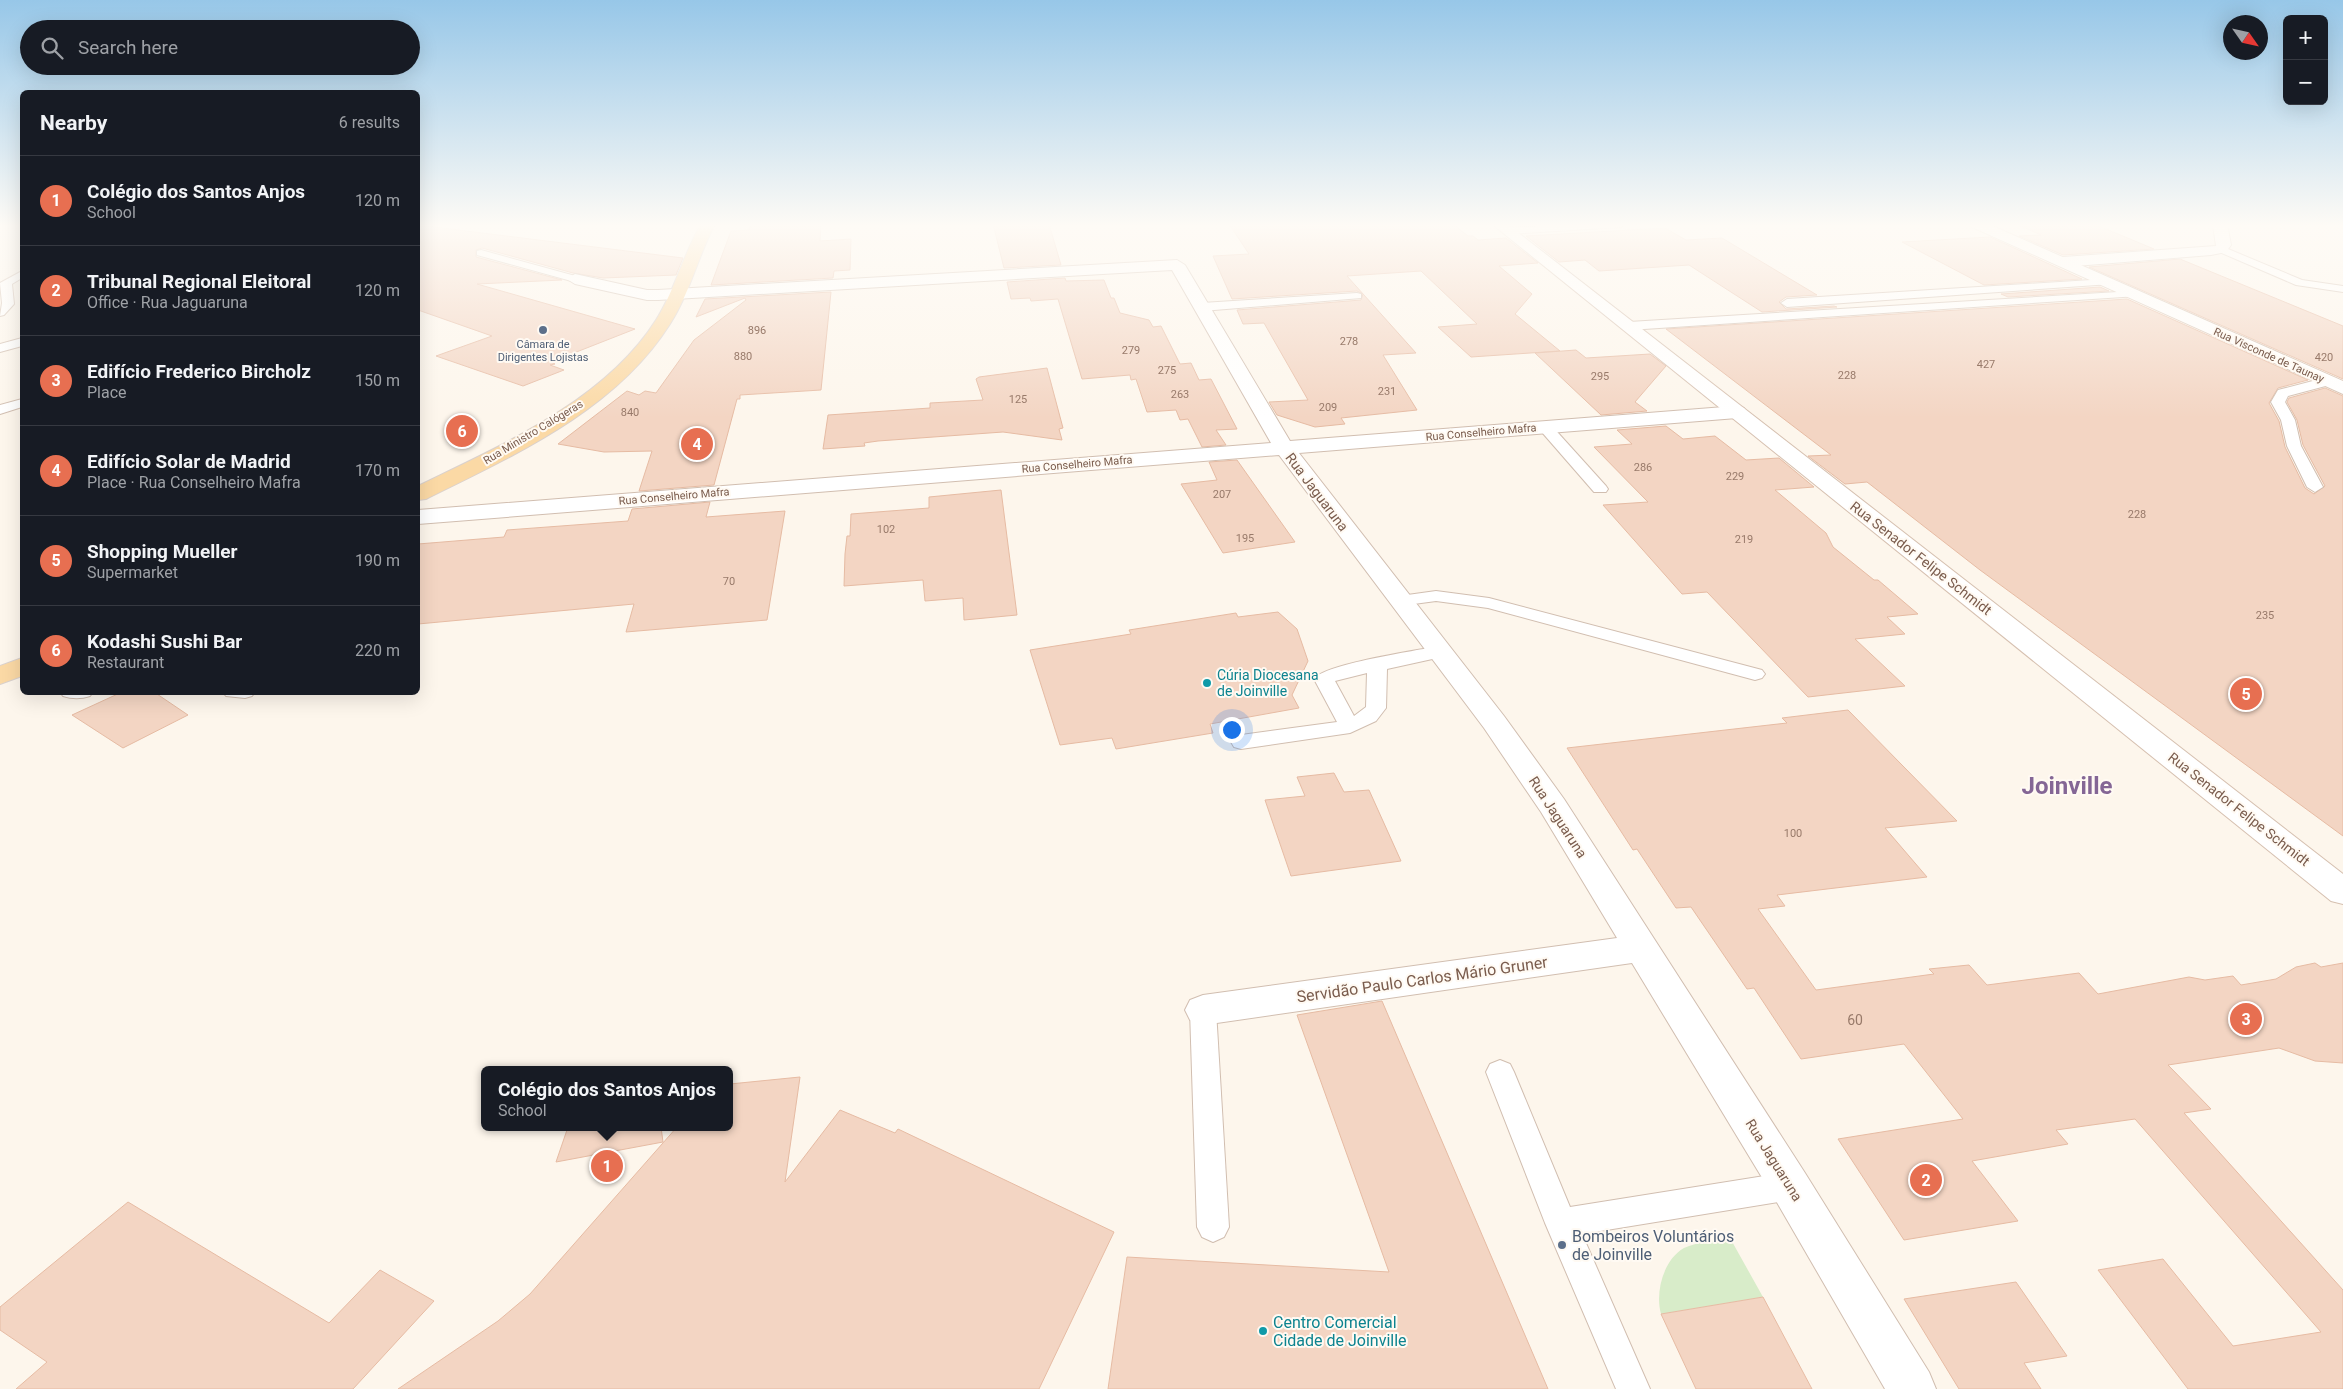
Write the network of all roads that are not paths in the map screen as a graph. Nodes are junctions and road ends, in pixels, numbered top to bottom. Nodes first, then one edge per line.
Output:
1 (7, 289) edge
2 (619, 289) edge
3 (680, 289) edge
4 (767, 289) edge
5 (1191, 289) edge
6 (1582, 289) edge
7 (2006, 289) edge
8 (2122, 289) edge
9 (678, 294) junction
10 (2134, 294) junction
11 (1358, 296) dead end
12 (1857, 299) junction
13 (1770, 304) dead end
14 (1741, 306) dead end
15 (1202, 307) junction
16 (0, 312) edge
17 (1880, 312) junction
18 (1622, 321) junction
19 (20, 343) edge
20 (0, 348) edge
21 (2328, 381) junction
22 (2343, 388) edge
23 (20, 404) edge
24 (0, 410) edge
25 (1738, 412) junction
26 (1545, 427) junction
27 (1284, 448) junction
28 (2315, 487) dead end
29 (1600, 489) dead end
30 (420, 493) edge
31 (420, 516) edge
32 (1399, 600) junction
33 (1439, 652) junction
34 (1377, 666) junction
35 (20, 667) edge
36 (1755, 674) dead end
37 (0, 676) edge
38 (1350, 727) junction
39 (1241, 742) dead end
40 (2343, 892) edge
41 (1641, 948) junction
42 (1203, 1010) joint
43 (1500, 1072) dead end
44 (1790, 1186) junction
45 (1561, 1223) junction
46 (1213, 1227) dead end
47 (1633, 1389) edge
48 (1912, 1389) edge

1 - 16 lane
2 - 9 street
3 - 9 main road, Rua Ministro Calógeras
4 - 9 street, Rua Jaguaruna
5 - 15 street, Rua Jaguaruna
6 - 18 street, Rua Senador Felipe Schmidt
7 - 12 lane
8 - 10 street, Rua Visconde de Taunay
9 - 30 main road, Rua Ministro Calógeras
10 - 17 lane
10 - 21 street, Rua Visconde de Taunay
11 - 15 lane
12 - 13 lane
12 - 17 lane
14 - 18 lane
15 - 27 street, Rua Jaguaruna
17 - 18 lane
18 - 25 street, Rua Senador Felipe Schmidt
19 - 20 lane
21 - 22 street, Rua Visconde de Taunay
21 - 28 lane
23 - 24 lane
25 - 26 street, Rua Conselheiro Mafra
25 - 40 street, Rua Senador Felipe Schmidt
26 - 27 street, Rua Conselheiro Mafra
26 - 29 lane
27 - 31 street, Rua Conselheiro Mafra
27 - 32 street, Rua Jaguaruna
32 - 33 street, Rua Jaguaruna
32 - 36 lane
33 - 34 lane
33 - 41 street, Rua Jaguaruna
34 - 38 lane
34 - 38 lane
35 - 37 main road
38 - 39 lane
41 - 42 street, Servidão Paulo Carlos Mário Gruner
41 - 44 street, Rua Jaguaruna
42 - 46 lane
43 - 45 lane
44 - 45 lane
44 - 48 street, Rua Jaguaruna
45 - 47 lane

